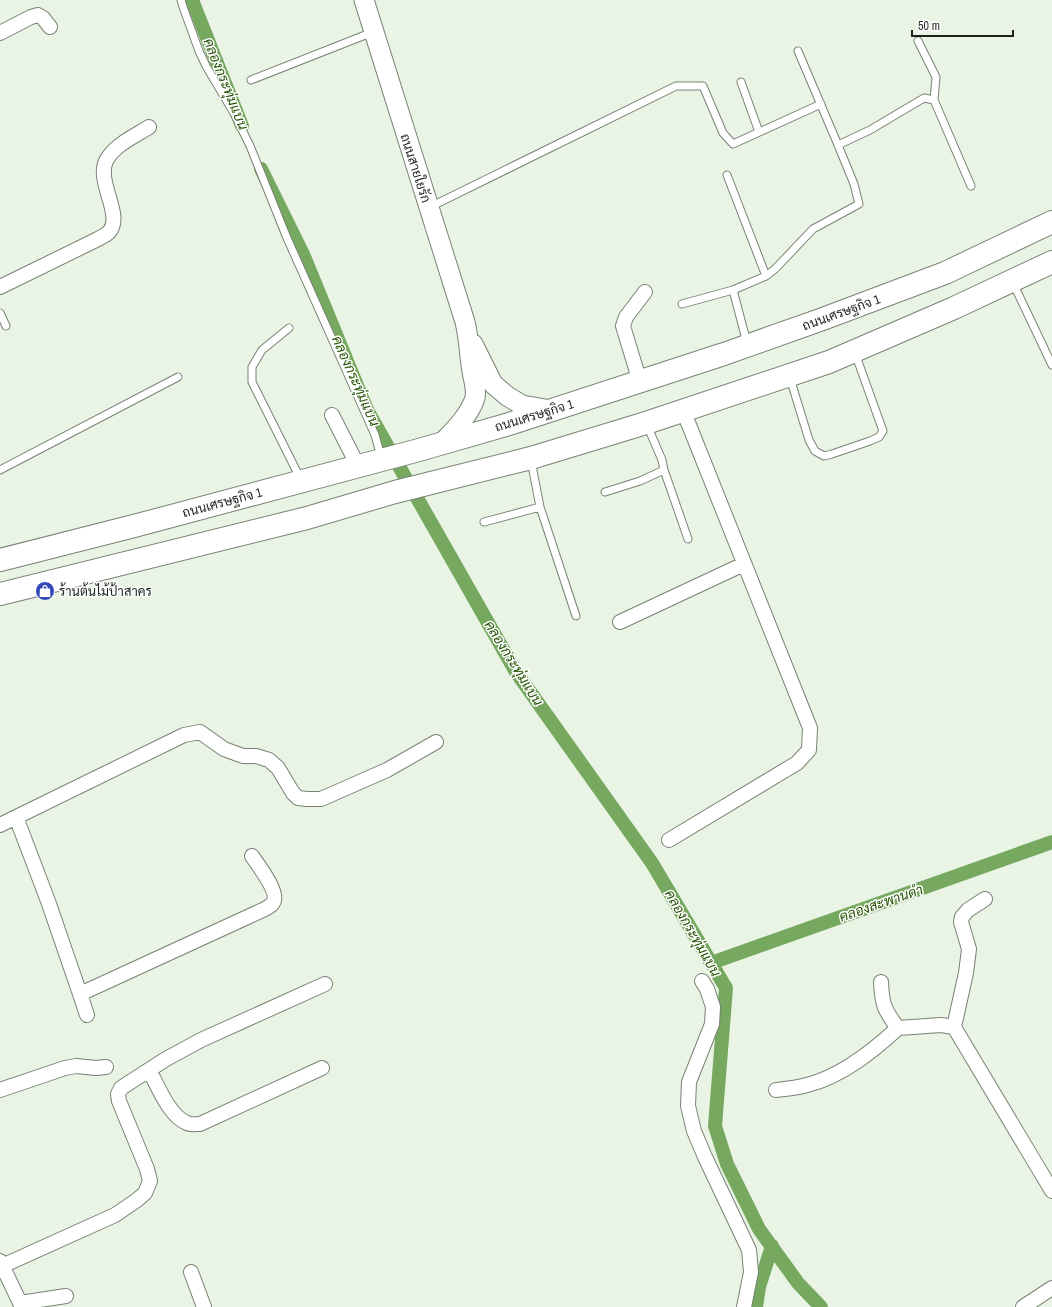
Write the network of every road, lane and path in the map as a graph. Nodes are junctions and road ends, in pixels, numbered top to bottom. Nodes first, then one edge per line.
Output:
1 (181, 0) edge
2 (364, 0) edge
3 (50, 27) dead end
4 (373, 32) junction
5 (0, 33) edge
6 (918, 41) dead end
7 (798, 51) dead end
8 (251, 80) dead end
9 (741, 82) dead end
10 (934, 100) junction
11 (821, 104) junction
12 (149, 127) dead end
13 (759, 132) junction
14 (838, 145) junction
15 (727, 176) dead end
16 (971, 186) dead end
17 (429, 208) junction
18 (1052, 222) edge
19 (1052, 262) edge
20 (766, 276) junction
21 (1012, 281) junction
22 (0, 286) edge
23 (733, 290) junction
24 (645, 292) dead end
25 (682, 304) dead end
26 (0, 313) edge
27 (6, 326) dead end
28 (289, 328) dead end
29 (468, 335) junction
30 (747, 346) junction
31 (854, 351) junction
32 (1052, 365) edge
33 (789, 375) junction
34 (178, 376) dead end
35 (640, 382) junction
36 (551, 410) junction
37 (683, 410) junction
38 (332, 415) dead end
39 (646, 423) junction
40 (442, 443) junction
41 (531, 458) junction
42 (384, 459) junction
43 (358, 466) junction
44 (0, 470) edge
45 (664, 470) junction
46 (302, 480) junction
47 (605, 492) dead end
48 (540, 507) junction
49 (484, 522) dead end
50 (688, 539) dead end
51 (0, 560) edge
52 (744, 564) junction
53 (0, 594) edge
54 (576, 616) dead end
55 (620, 622) dead end
56 (436, 742) dead end
57 (16, 817) junction
58 (0, 825) edge
59 (670, 840) dead end
60 (252, 856) dead end
61 (985, 899) dead end
62 (702, 981) dead end
63 (881, 982) dead end
64 (325, 984) dead end
65 (80, 994) junction
66 (87, 1015) dead end
67 (954, 1027) junction
68 (898, 1028) junction
69 (106, 1067) dead end
70 (322, 1068) dead end
71 (149, 1070) junction
72 (0, 1090) edge
73 (776, 1090) dead end
74 (1052, 1191) edge
75 (1, 1263) edge
76 (191, 1272) dead end
77 (1052, 1288) edge
78 (66, 1296) dead end
79 (21, 1305) edge
80 (204, 1307) edge
81 (744, 1307) edge
82 (1023, 1307) edge

1 - 42 lane
2 - 4 street, ถนนสายใยรัก
3 - 5 street
4 - 8 lane
4 - 17 street, ถนนสายใยรัก
6 - 10 lane
7 - 11 lane
9 - 13 lane
10 - 14 lane
10 - 16 lane
11 - 13 lane
11 - 14 lane
12 - 22 street
13 - 17 lane
14 - 20 lane
15 - 20 lane
17 - 29 street, ถนนสายใยรัก
18 - 30 main road, ถนนเศรษฐกิจ 1
19 - 21 main road
20 - 23 lane
21 - 31 main road
21 - 32 lane
23 - 25 lane
23 - 30 lane
24 - 35 street
26 - 27 lane
28 - 46 lane
29 - 36 street, ถนนสายใยรัก
29 - 40 street, ถนนสายใยรัก
30 - 35 main road, ถนนเศรษฐกิจ 1
31 - 33 main road
31 - 33 lane
33 - 37 main road
34 - 44 lane
35 - 36 main road, ถนนเศรษฐกิจ 1
36 - 40 main road, ถนนเศรษฐกิจ 1
37 - 39 main road
37 - 52 street
38 - 43 street
39 - 41 main road
39 - 45 lane
40 - 42 main road, ถนนเศรษฐกิจ 1
41 - 48 lane
41 - 53 main road
42 - 43 main road, ถนนเศรษฐกิจ 1
43 - 46 main road, ถนนเศรษฐกิจ 1
45 - 47 lane
45 - 50 lane
46 - 51 main road, ถนนเศรษฐกิจ 1
48 - 49 lane
48 - 54 lane
52 - 55 street
52 - 59 street
56 - 57 street
57 - 58 street
57 - 65 street
60 - 65 street
61 - 67 street
62 - 81 street
63 - 68 street
64 - 71 street
65 - 66 street
67 - 68 street
67 - 74 street
68 - 73 street
69 - 72 street
70 - 71 street
71 - 75 street
75 - 79 street
76 - 80 street
77 - 82 street
78 - 79 street

